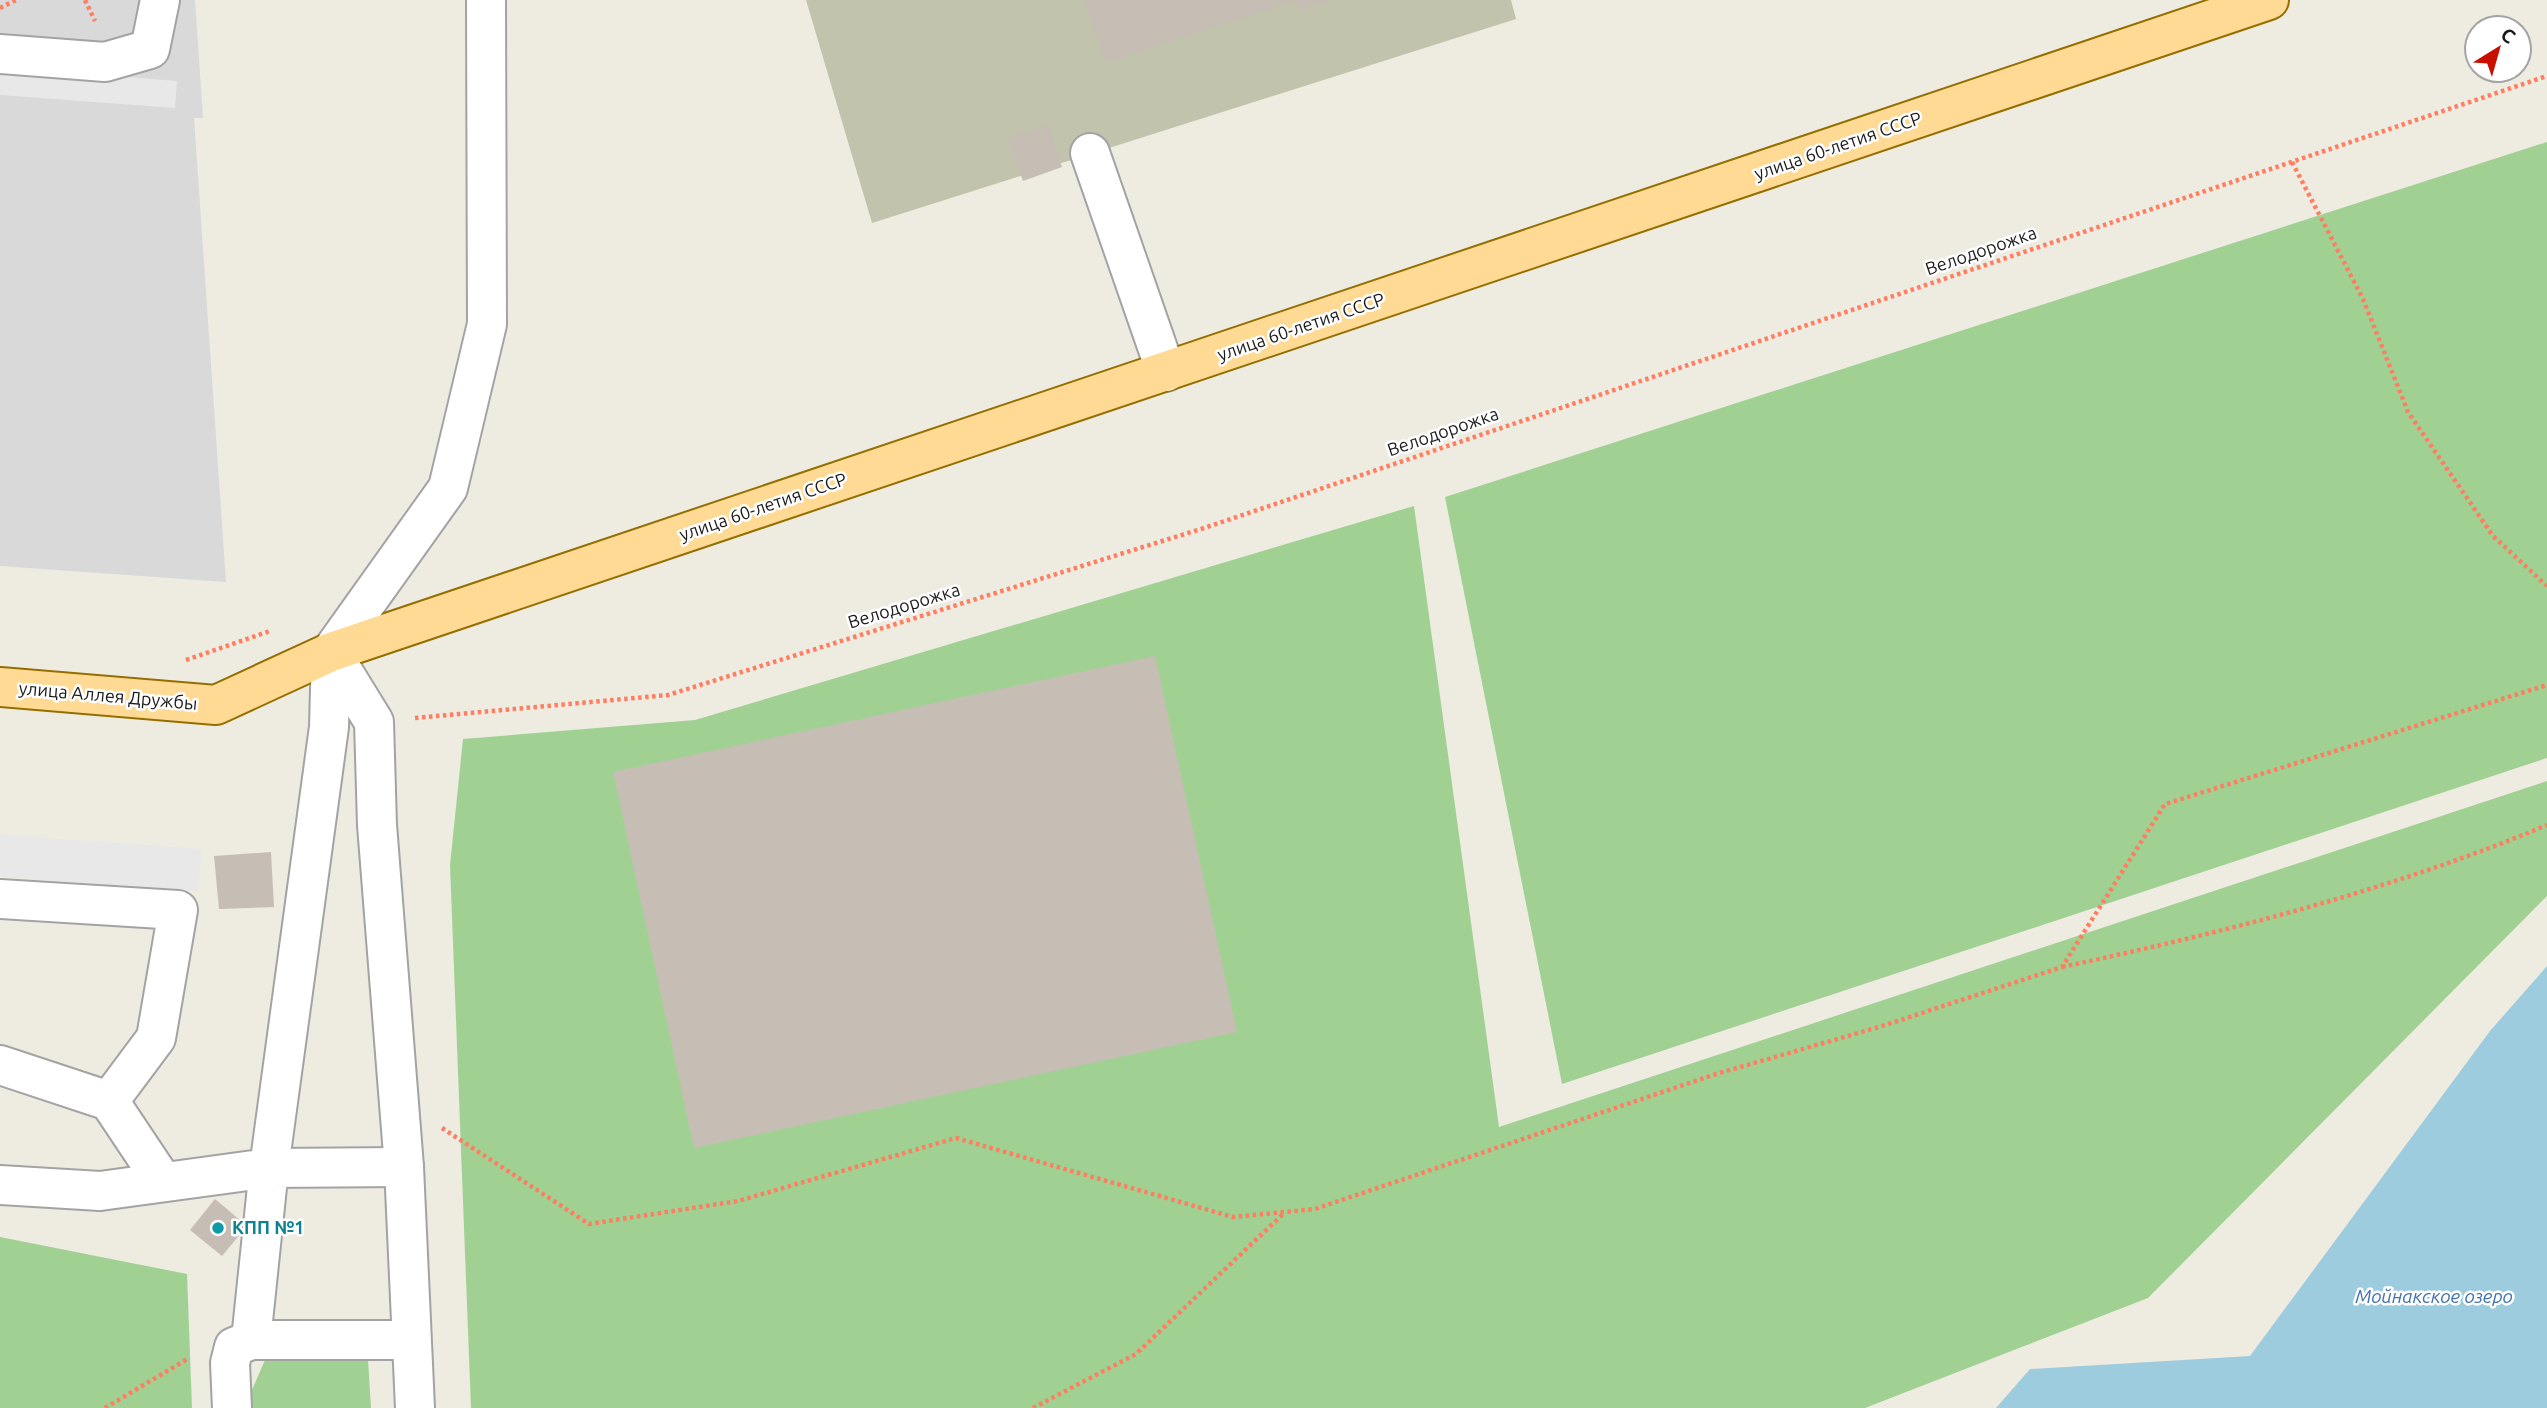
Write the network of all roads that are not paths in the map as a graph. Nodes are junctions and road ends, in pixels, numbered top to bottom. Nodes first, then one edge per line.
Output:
1 (160, 0) edge
2 (486, 0) edge
3 (2269, 0) edge
4 (0, 54) edge
5 (1090, 153) dead end
6 (1166, 373) junction
7 (331, 652) junction
8 (0, 687) edge
9 (0, 900) edge
10 (0, 1065) edge
11 (109, 1101) junction
12 (404, 1167) junction
13 (269, 1168) junction
14 (163, 1182) junction
15 (0, 1185) edge
16 (251, 1340) junction
17 (411, 1340) junction
18 (232, 1408) edge
19 (415, 1408) edge

1 - 4 street
2 - 7 street
3 - 6 main road, улица 60-летия СССР
5 - 6 street
6 - 7 main road, улица 60-летия СССР
7 - 8 main road, улица Аллея Дружбы
7 - 12 street
7 - 13 street
9 - 11 street
10 - 11 street
11 - 14 street
12 - 13 street
12 - 17 street
13 - 14 street
13 - 16 street
14 - 15 street
16 - 17 street
16 - 18 street
17 - 19 street

